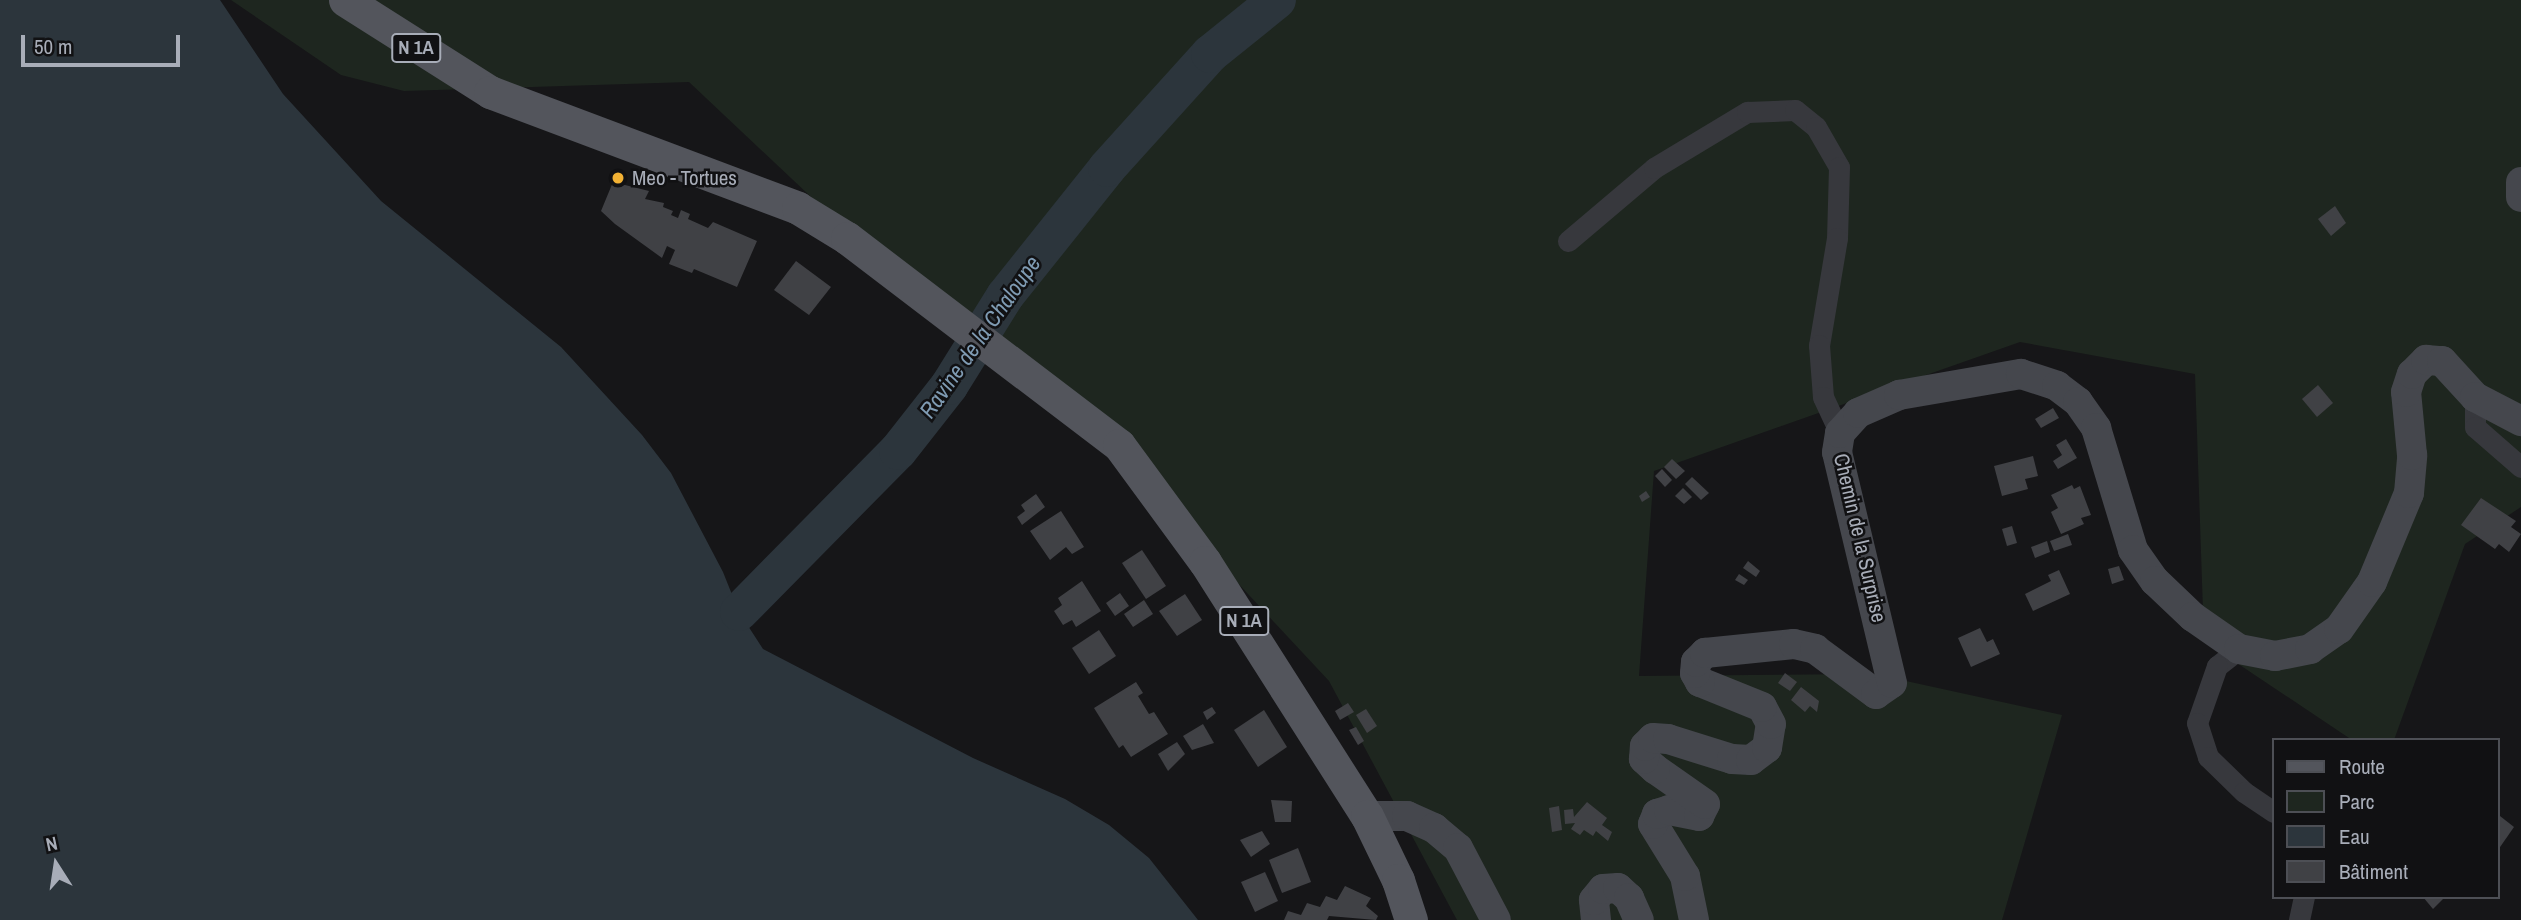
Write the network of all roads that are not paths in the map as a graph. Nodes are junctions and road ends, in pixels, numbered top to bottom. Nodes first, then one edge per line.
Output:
1 (345, 0) edge
2 (2521, 182) edge
3 (2521, 197) edge
4 (1569, 241) dead end
5 (2475, 397) junction
6 (2521, 421) edge
7 (1840, 433) junction
8 (2521, 467) edge
9 (2239, 649) junction
10 (2272, 811) edge
11 (1367, 816) junction
12 (2304, 899) edge
13 (1411, 920) edge
14 (1496, 920) edge
15 (1596, 920) edge
16 (1639, 920) edge
17 (1694, 920) edge
18 (2299, 920) edge

1 - 11 main road, N 1A
2 - 3 main road
4 - 7 street
5 - 6 main road, Chemin de la Surprise
5 - 8 street
5 - 9 main road, Chemin de la Surprise
7 - 9 main road, Chemin de la Surprise
7 - 17 main road, Chemin de la Surprise
9 - 10 street
11 - 13 main road, N 1A
11 - 14 main road
12 - 18 street
15 - 16 main road

